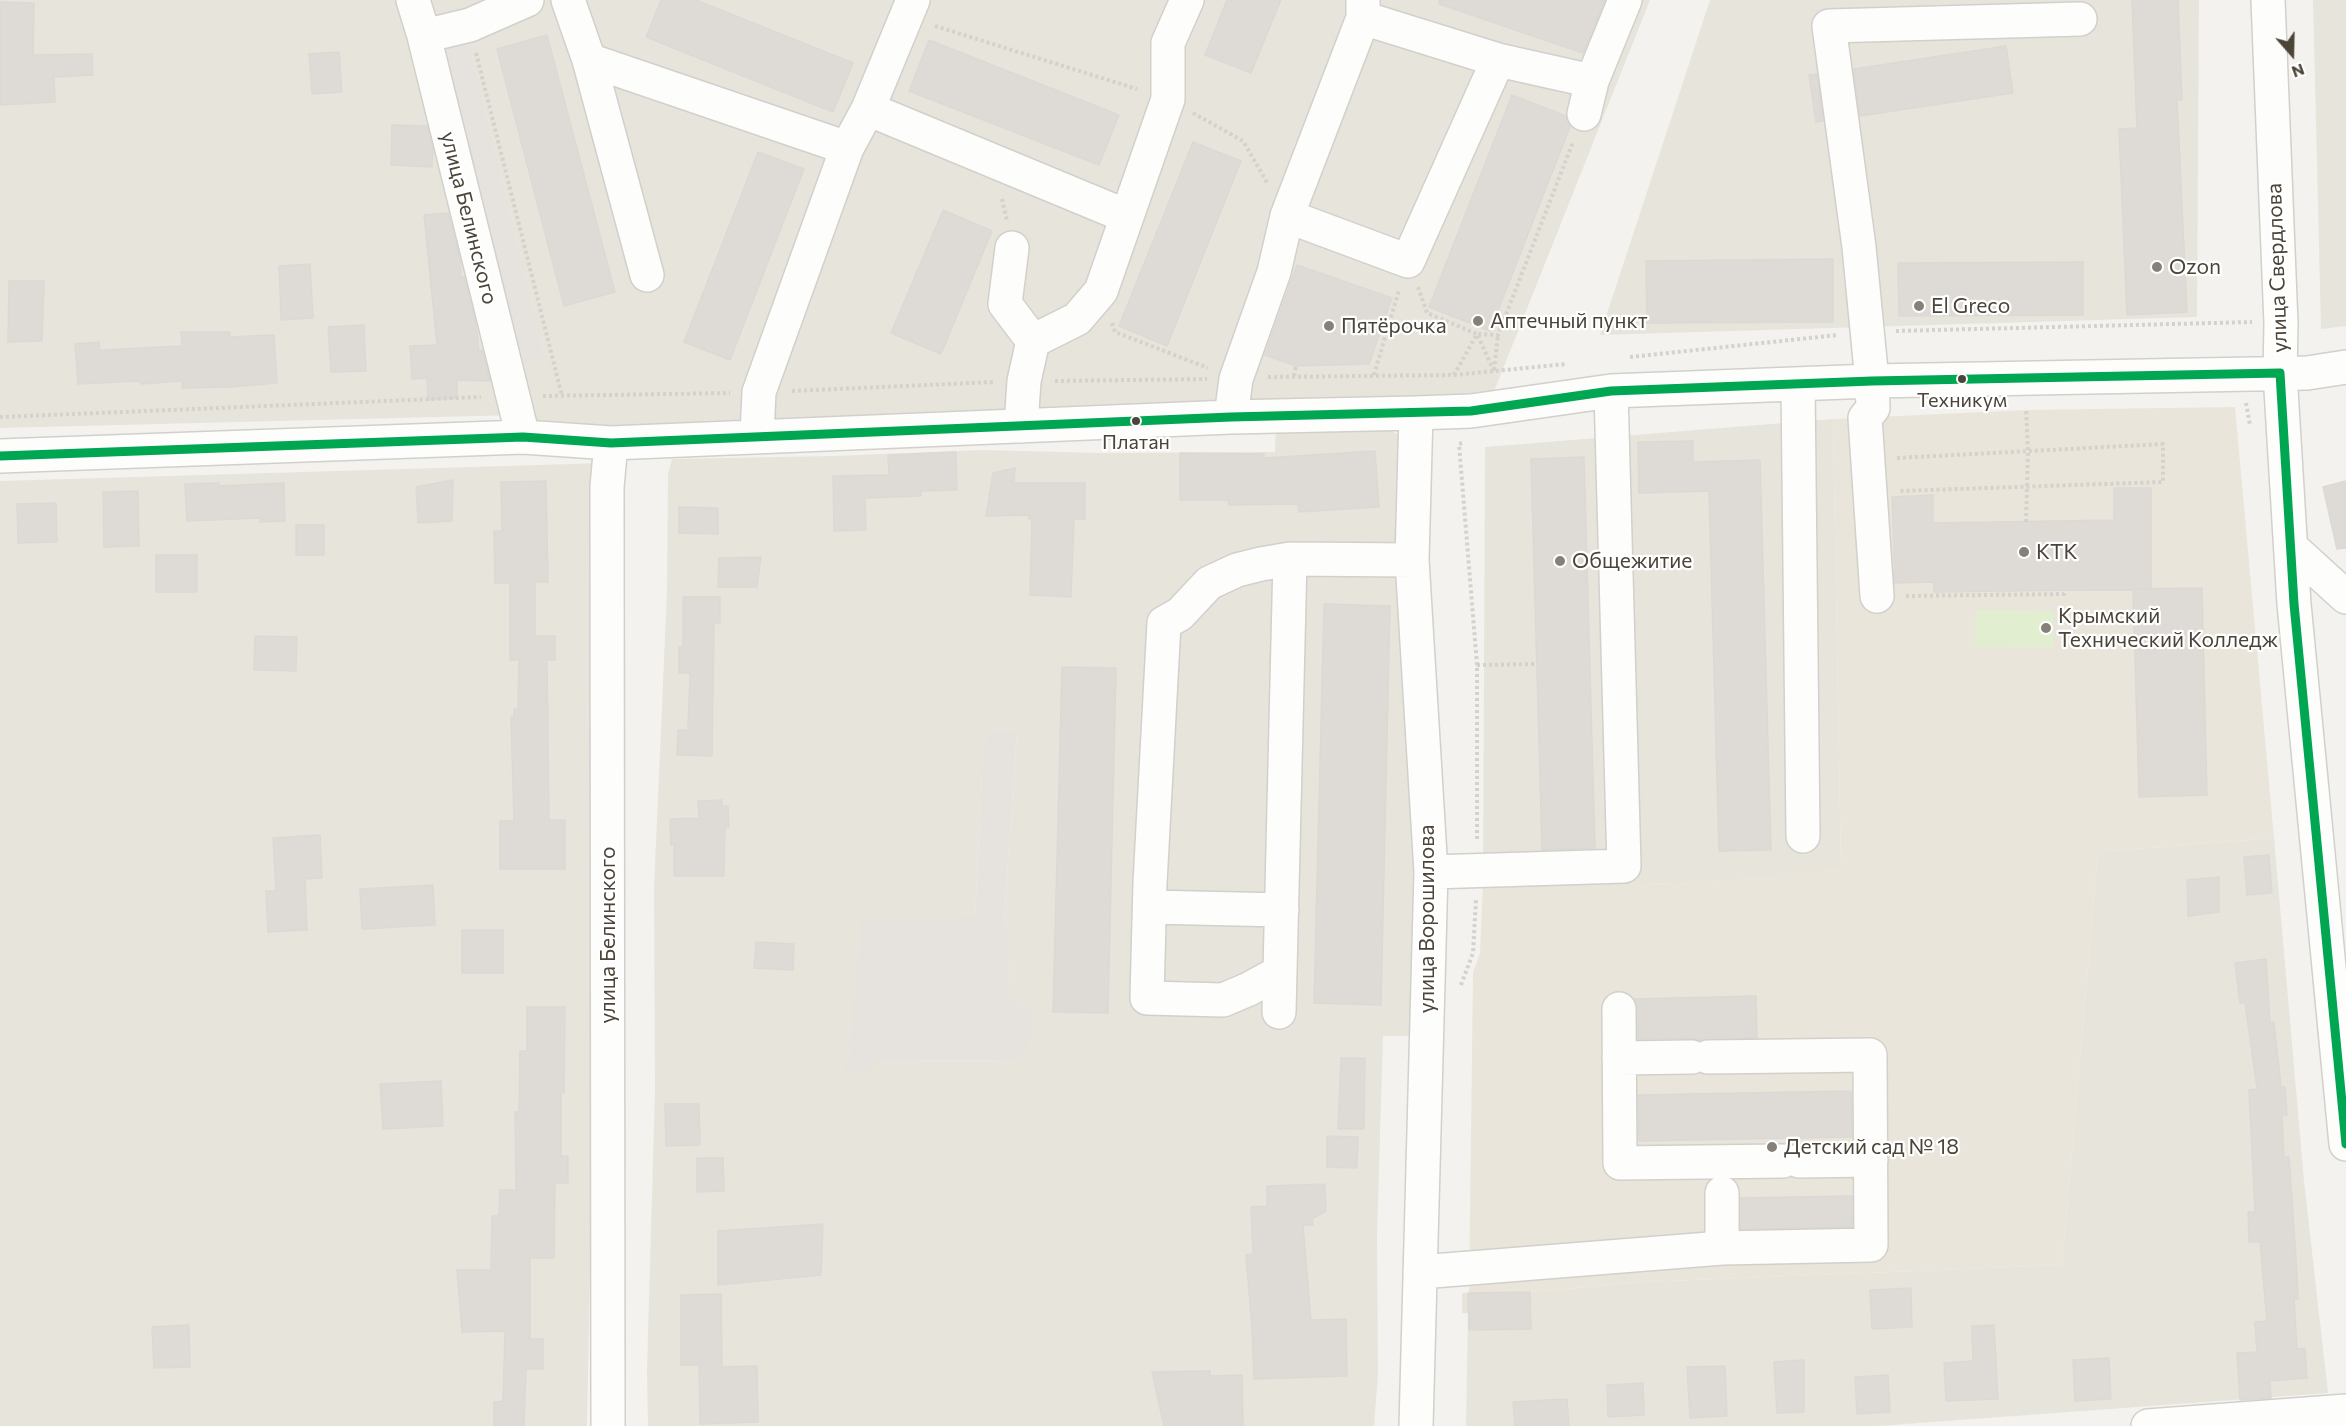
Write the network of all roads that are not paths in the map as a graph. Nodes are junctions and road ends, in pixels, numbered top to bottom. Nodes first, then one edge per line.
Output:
1 (413, 0) edge
2 (527, 0) edge
3 (568, 0) edge
4 (1187, 0) edge
5 (1625, 0) edge
6 (2268, 0) edge
7 (909, 8) edge
8 (1363, 9) edge
9 (2080, 19) dead end
10 (424, 36) junction
11 (589, 60) junction
12 (1498, 60) junction
13 (1592, 81) junction
14 (868, 109) junction
15 (1584, 114) road end
16 (847, 148) junction
17 (1126, 216) junction
18 (1287, 216) junction
19 (1012, 248) road end
20 (646, 275) dead end
21 (1033, 341) junction
22 (2346, 367) edge
23 (2280, 373) junction
24 (1872, 381) junction
25 (1798, 384) junction
26 (1611, 391) junction
27 (1416, 413) junction
28 (1231, 417) junction
29 (1021, 426) junction
30 (756, 436) junction
31 (523, 437) junction
32 (611, 443) junction
33 (0, 456) edge
34 (2291, 547) junction
35 (1290, 559) junction
36 (1412, 560) junction
37 (2344, 590) edge
38 (1877, 596) road end
39 (1803, 836) dead end
40 (1431, 872) junction
41 (1150, 907) junction
42 (1282, 910) junction
43 (1280, 972) junction
44 (1619, 1009) dead end
45 (1279, 1012) dead end
46 (1619, 1058) junction
47 (2346, 1144) edge
48 (1871, 1161) junction
49 (1722, 1193) dead end
50 (1722, 1248) junction
51 (1420, 1272) junction
52 (2346, 1411) edge
53 (608, 1426) edge
54 (1416, 1426) edge
55 (2148, 1426) edge

1 - 10 street, улица Белинского
2 - 10 street
3 - 11 street
4 - 17 street
5 - 13 street
6 - 23 street, улица Свердлова
7 - 14 street
8 - 12 street
8 - 18 street
9 - 24 street
10 - 31 street, улица Белинского
11 - 16 street
11 - 20 street
12 - 13 street
12 - 18 street
13 - 15 street
14 - 16 street
14 - 17 street
16 - 30 street
17 - 21 street
18 - 28 street
19 - 21 street
21 - 29 street
22 - 23 street
23 - 24 street
23 - 34 street, улица Свердлова
24 - 25 street
24 - 38 street
25 - 26 street
25 - 39 street
26 - 27 street
26 - 40 street
27 - 28 street
27 - 36 street, улица Ворошилова
28 - 29 street
29 - 30 street
30 - 32 street
31 - 32 street
31 - 33 street
32 - 53 street, улица Белинского
34 - 37 street
34 - 47 street, улица Свердлова
35 - 36 street
35 - 41 street
35 - 42 street
36 - 40 street, улица Ворошилова
40 - 51 street, улица Ворошилова
41 - 42 street
41 - 43 street
42 - 43 street
43 - 45 street
44 - 46 street
46 - 48 street
46 - 48 street
48 - 50 street
49 - 50 street
50 - 51 street
51 - 54 street, улица Ворошилова
52 - 55 street

